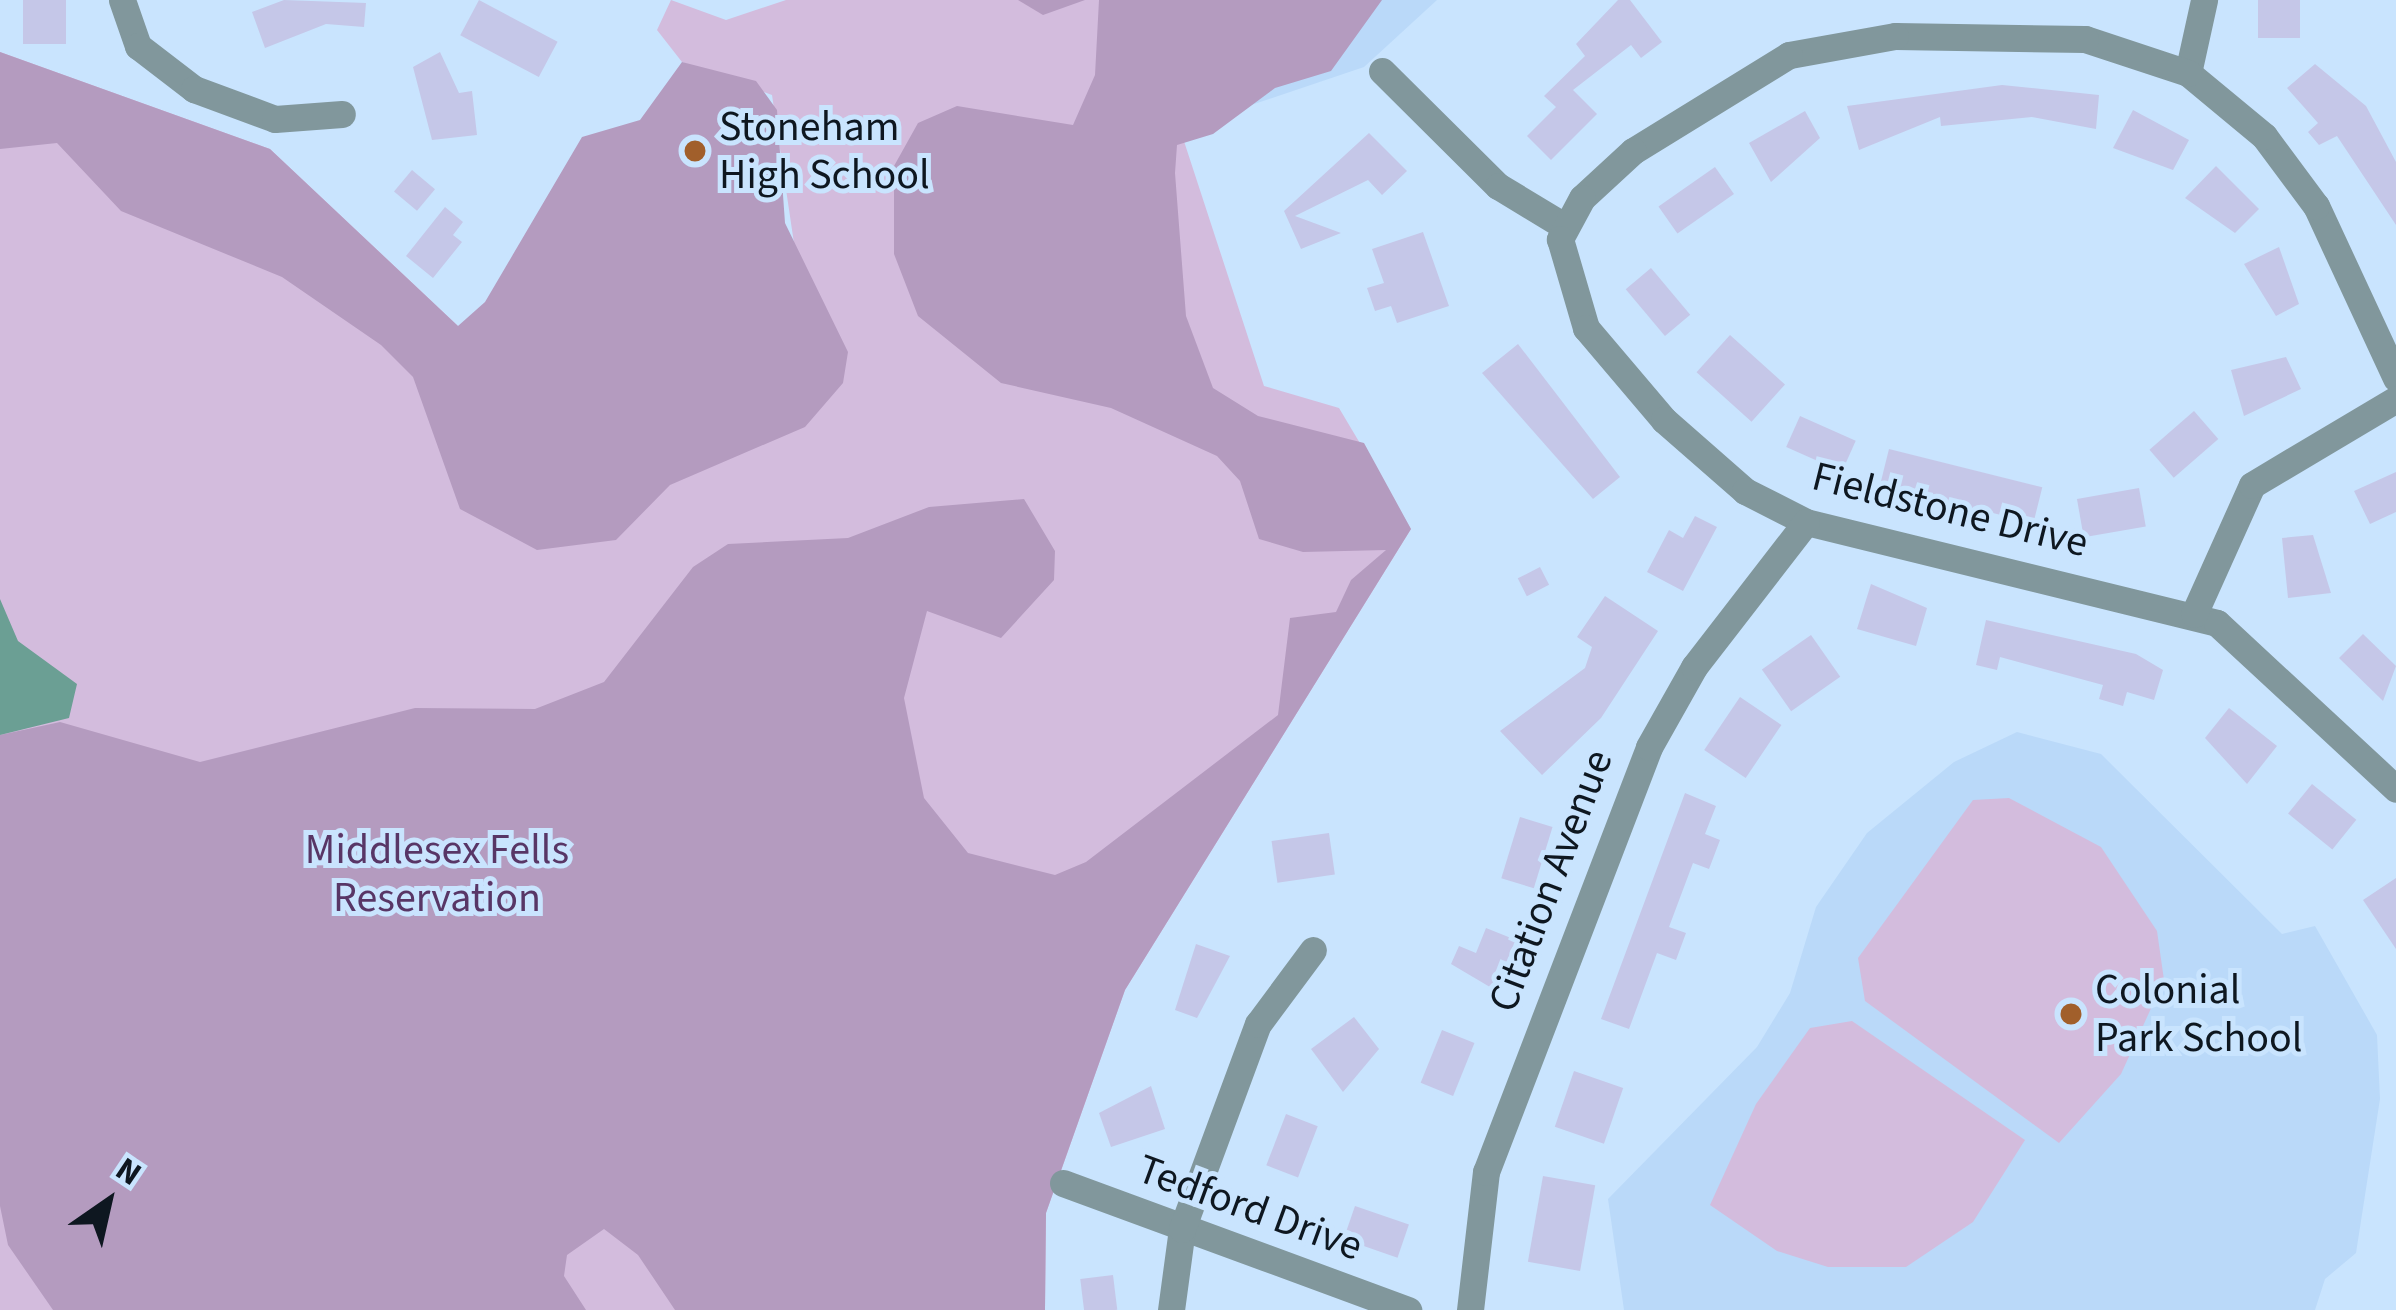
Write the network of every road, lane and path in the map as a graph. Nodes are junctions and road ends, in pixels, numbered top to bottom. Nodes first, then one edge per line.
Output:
1 (122, 0) edge
2 (2204, 0) edge
3 (1382, 71) dead end
4 (2188, 73) junction
5 (341, 114) dead end
6 (1564, 226) junction
7 (2396, 378) edge
8 (2396, 399) edge
9 (1805, 522) junction
10 (2194, 614) junction
11 (2396, 789) edge
12 (1313, 950) dead end
13 (1064, 1183) dead end
14 (1181, 1229) junction
15 (1171, 1310) edge
16 (1408, 1310) edge
17 (1470, 1310) edge

1 - 5 street
2 - 4 street
3 - 6 street
4 - 6 street
4 - 7 street
6 - 9 street, Fieldstone Drive
8 - 10 street
9 - 10 street, Fieldstone Drive
9 - 17 street, Citation Avenue
10 - 11 street, Fieldstone Drive
12 - 14 street
13 - 14 street, Tedford Drive
14 - 15 street
14 - 16 street, Tedford Drive

